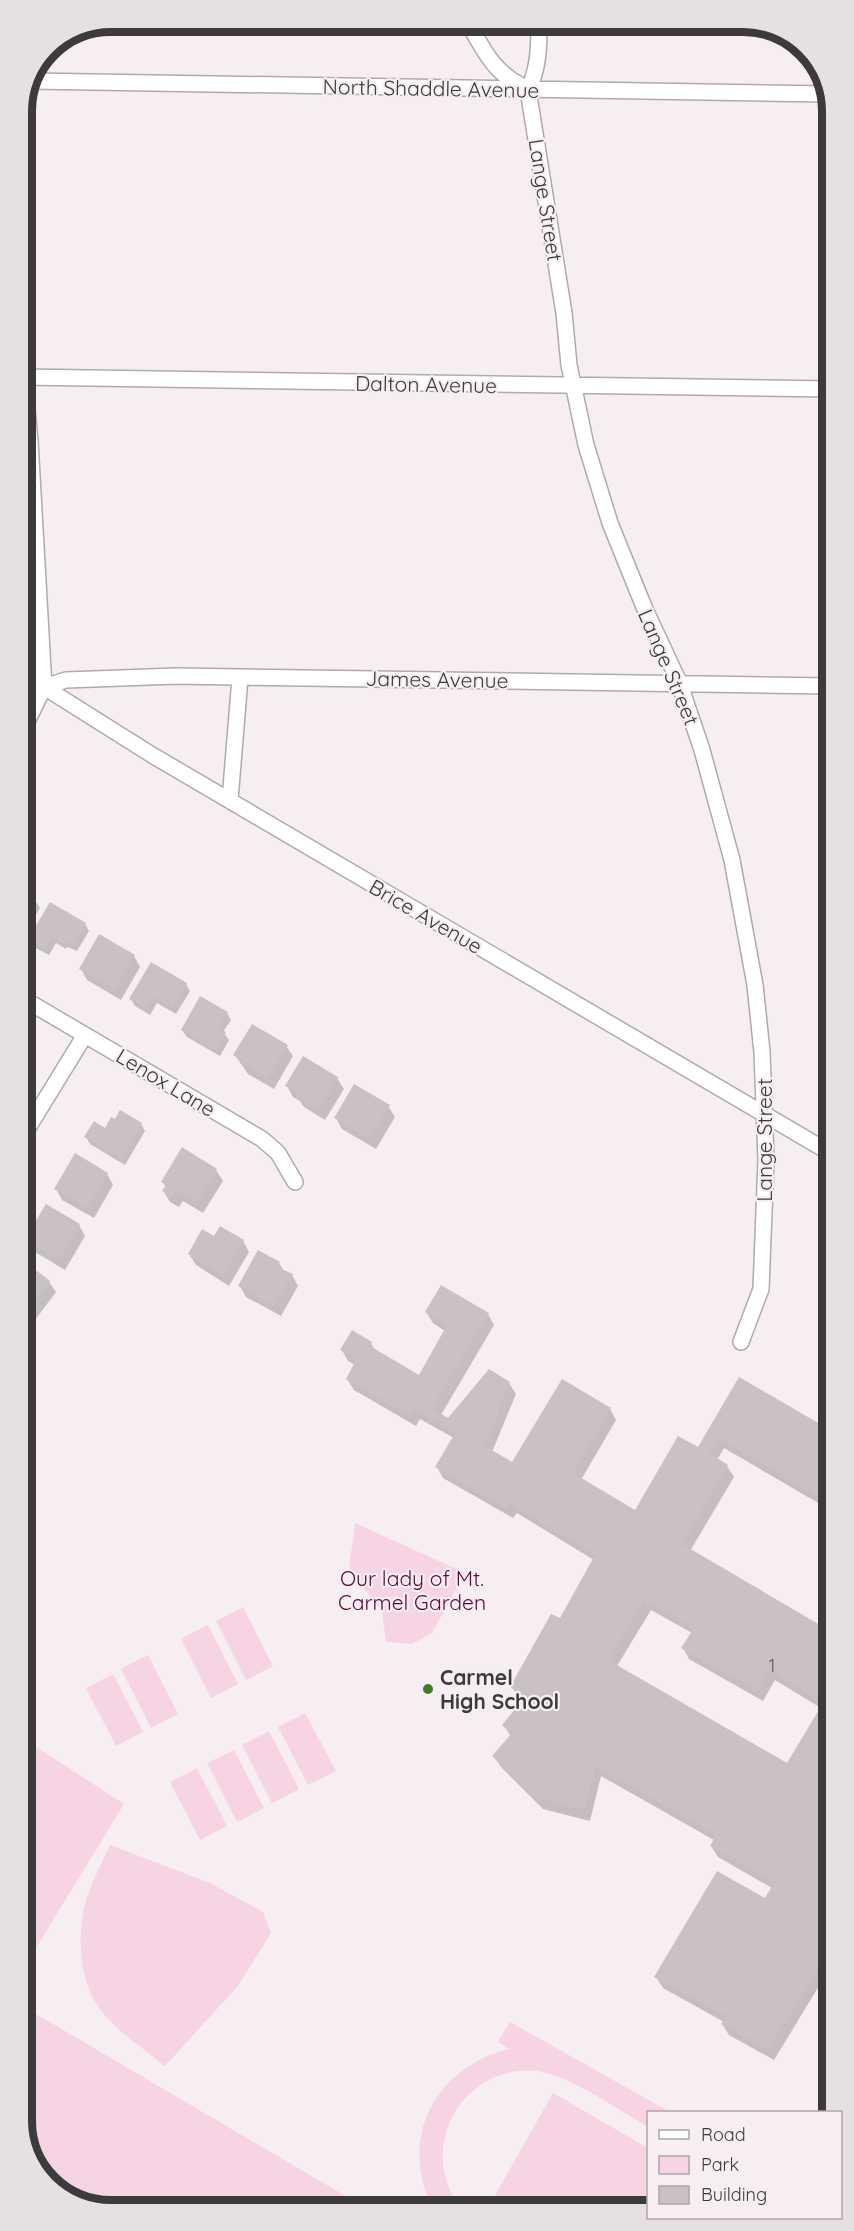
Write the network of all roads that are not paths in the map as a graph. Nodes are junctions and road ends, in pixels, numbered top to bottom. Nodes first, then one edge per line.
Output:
1 (474, 32) edge
2 (538, 32) edge
3 (38, 81) edge
4 (528, 90) junction
5 (821, 94) edge
6 (32, 377) edge
7 (573, 386) junction
8 (822, 389) edge
9 (32, 476) edge
10 (240, 678) junction
11 (32, 682) edge
12 (679, 682) junction
13 (822, 686) edge
14 (44, 687) junction
15 (32, 712) edge
16 (230, 800) junction
17 (32, 1004) edge
18 (84, 1035) junction
19 (765, 1115) junction
20 (32, 1121) edge
21 (822, 1149) edge
22 (295, 1182) dead end
23 (741, 1342) dead end

1 - 4 street
2 - 4 street
3 - 4 street, North Shaddle Avenue
4 - 5 street, North Shaddle Avenue
4 - 7 street, Lange Street
6 - 7 street, Dalton Avenue
7 - 8 street, Dalton Avenue
7 - 12 street, Lange Street
9 - 14 street
10 - 12 street, James Avenue
10 - 14 street, James Avenue
10 - 16 street
11 - 14 street, Brice Avenue
12 - 13 street, James Avenue
12 - 19 street, Lange Street
14 - 15 street
14 - 16 street, Brice Avenue
16 - 19 street, Brice Avenue
17 - 18 street, Lenox Lane
18 - 20 street
18 - 22 street, Lenox Lane
19 - 21 street, Brice Avenue
19 - 23 street, Lange Street

